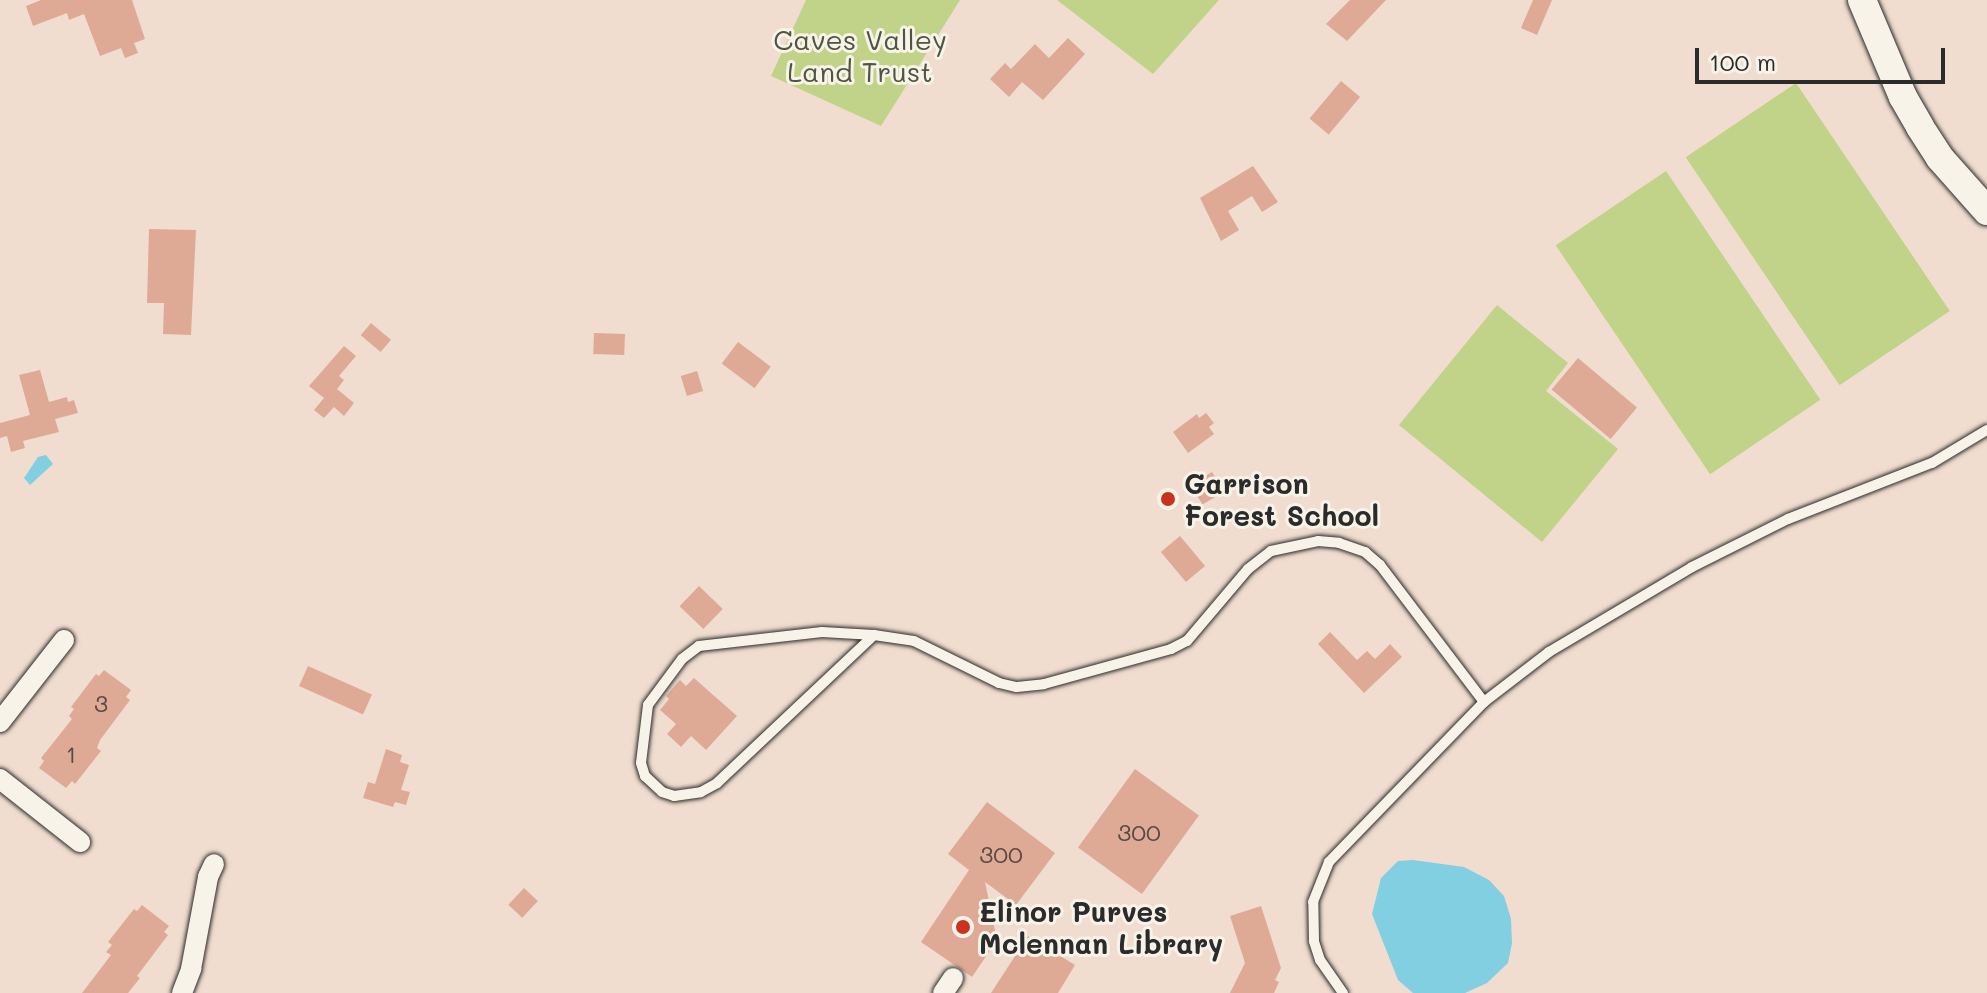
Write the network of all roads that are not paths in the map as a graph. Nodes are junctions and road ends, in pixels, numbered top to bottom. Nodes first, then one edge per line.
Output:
1 (1862, 0) edge
2 (1987, 211) edge
3 (1987, 430) edge
4 (874, 635) junction
5 (64, 640) dead end
6 (1484, 702) junction
7 (0, 722) edge
8 (0, 779) edge
9 (80, 842) dead end
10 (214, 864) dead end
11 (182, 993) edge
12 (1343, 993) edge

1 - 2 main road
3 - 6 lane
4 - 4 lane
4 - 6 lane
5 - 7 street
6 - 12 lane
8 - 9 street
10 - 11 street

